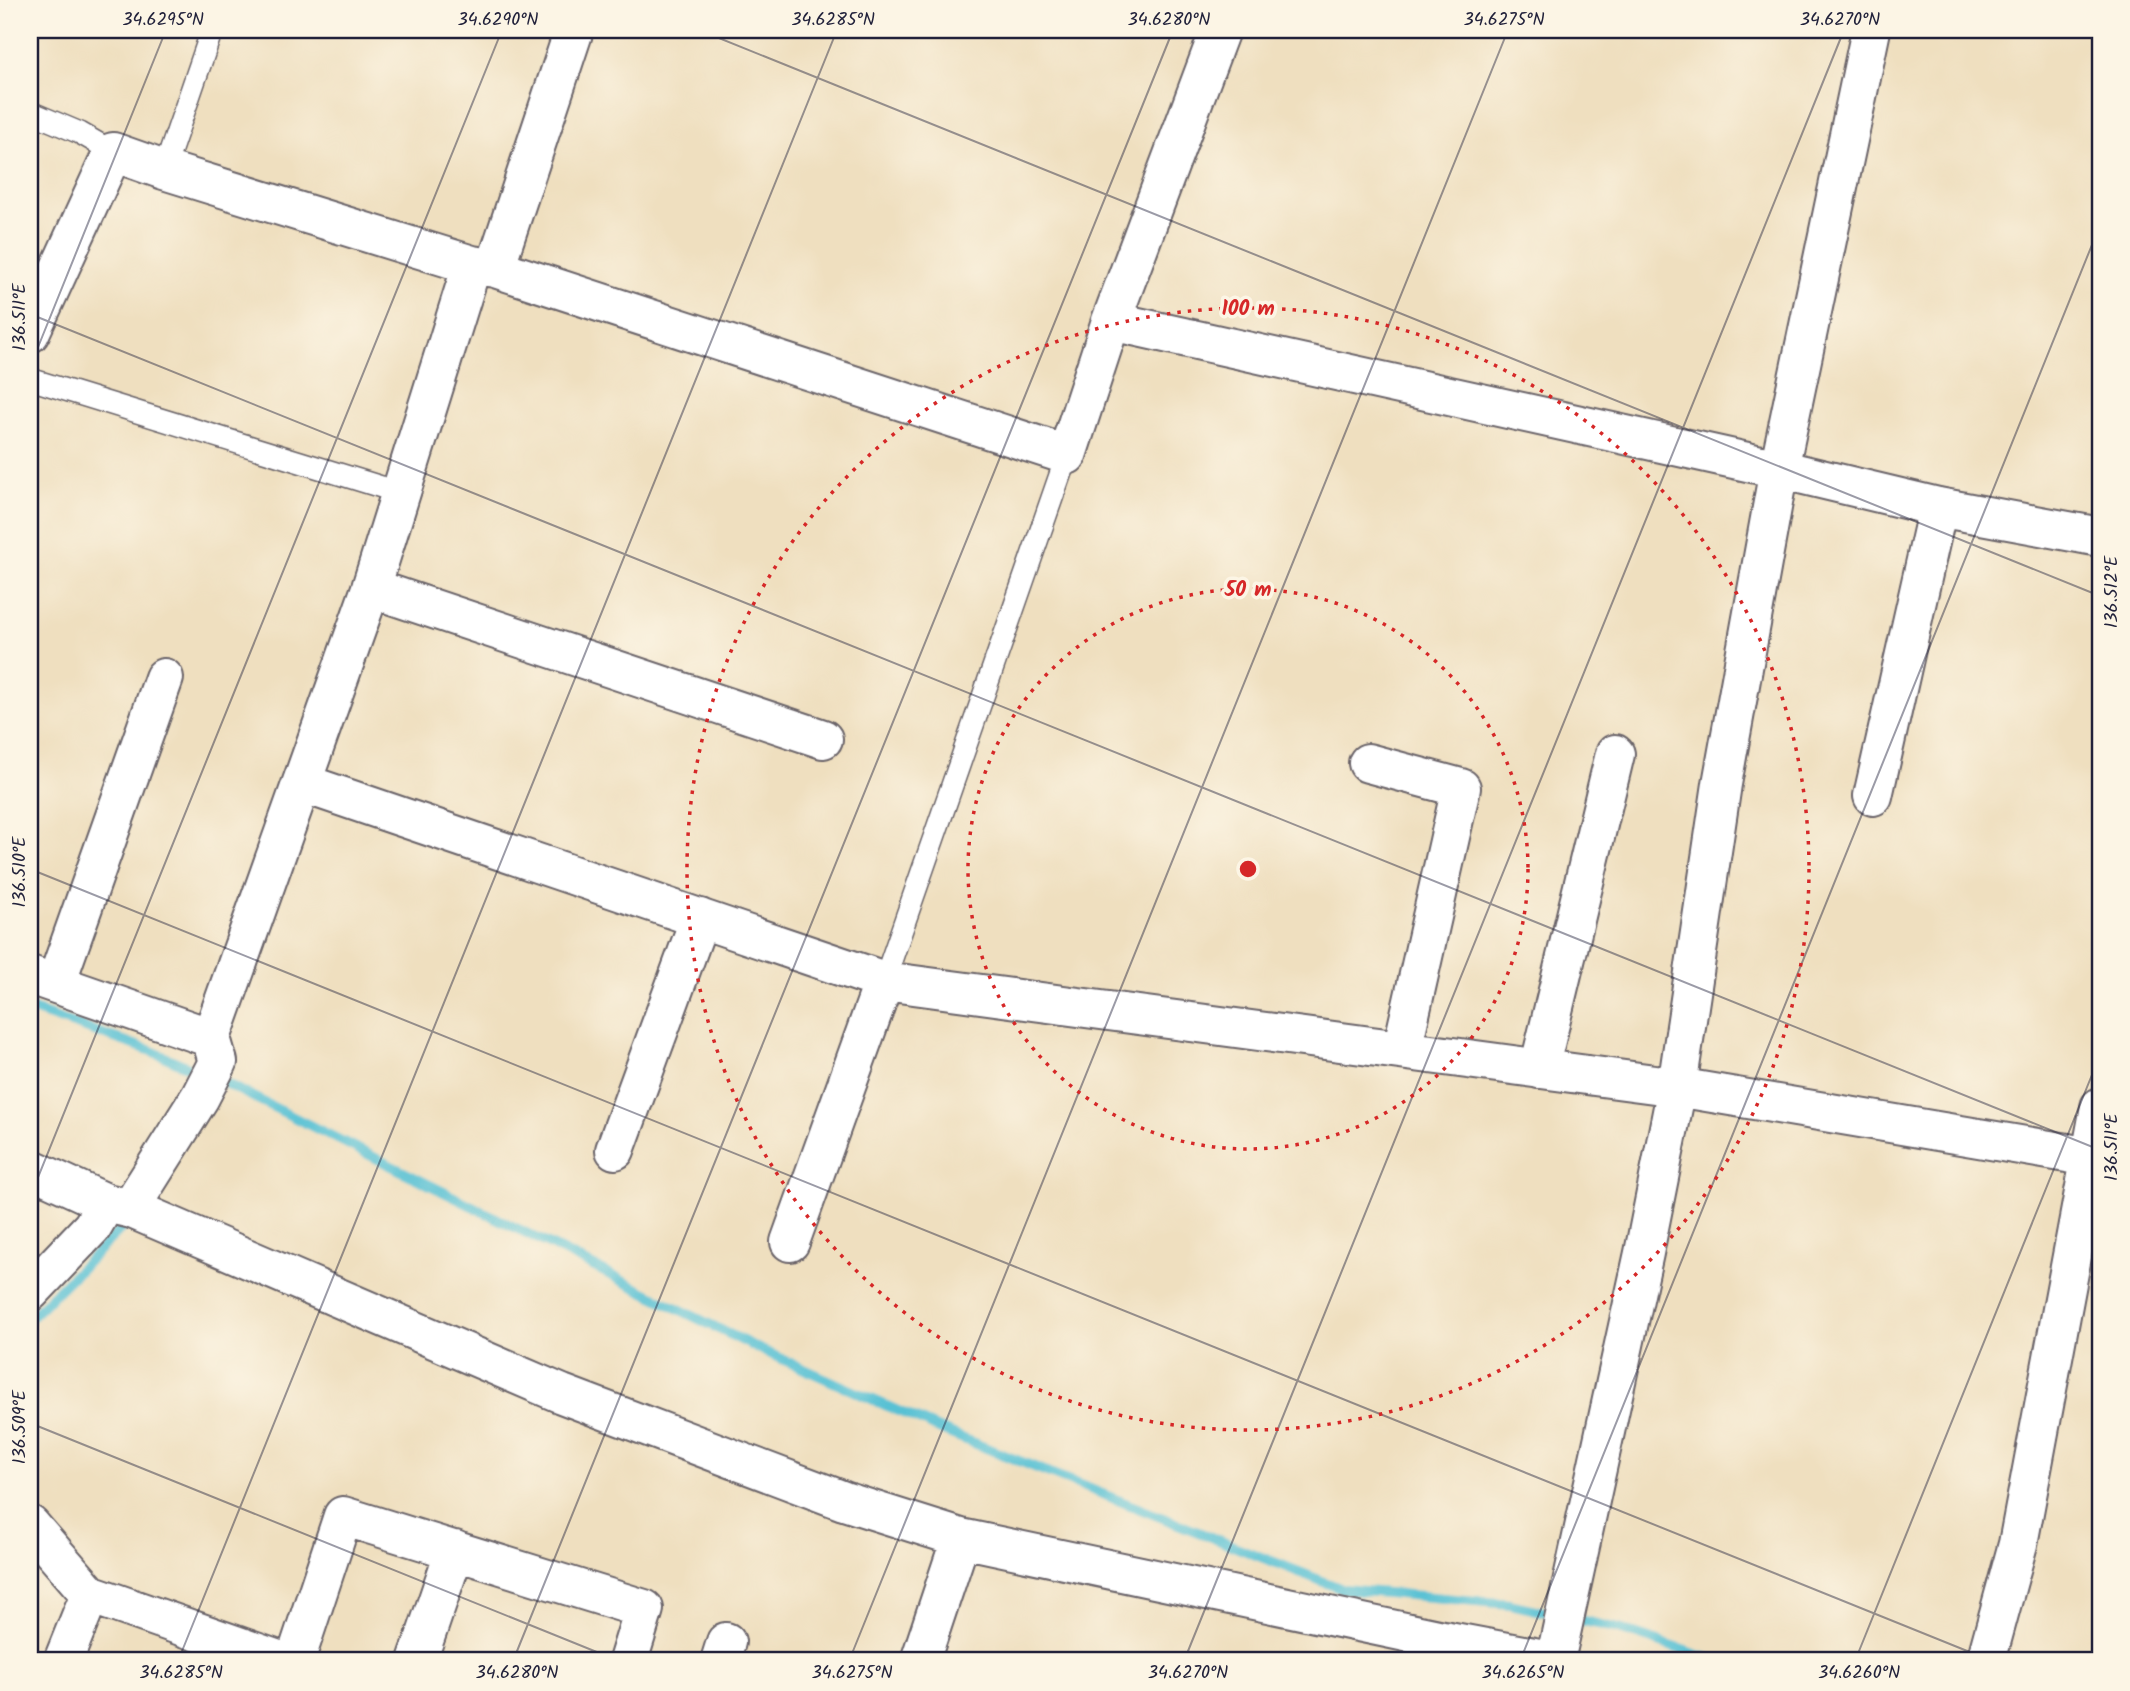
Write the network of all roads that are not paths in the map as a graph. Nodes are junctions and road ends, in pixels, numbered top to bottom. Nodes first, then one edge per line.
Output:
1 (212, 30) edge
2 (573, 30) edge
3 (1220, 30) edge
4 (1871, 30) edge
5 (30, 112) edge
6 (113, 152) junction
7 (164, 170) junction
8 (484, 267) junction
9 (42, 275) edge
10 (1111, 321) junction
11 (30, 333) edge
12 (30, 379) edge
13 (1067, 455) junction
14 (1779, 469) junction
15 (401, 493) junction
16 (1938, 507) junction
17 (2100, 537) edge
18 (371, 588) junction
19 (164, 678) dead end
20 (823, 739) dead end
21 (1615, 754) dead end
22 (1368, 763) dead end
23 (302, 783) junction
24 (1873, 796) dead end
25 (700, 918) junction
26 (43, 979) edge
27 (884, 981) junction
28 (215, 1050) junction
29 (1402, 1050) junction
30 (1539, 1069) junction
31 (1677, 1087) junction
32 (2100, 1107) edge
33 (615, 1150) dead end
34 (2091, 1157) junction
35 (30, 1168) edge
36 (128, 1209) junction
37 (790, 1242) dead end
38 (30, 1292) edge
39 (30, 1525) edge
40 (961, 1538) junction
41 (455, 1550) junction
42 (90, 1594) junction
43 (1557, 1655) edge
44 (63, 1661) edge
45 (281, 1661) edge
46 (295, 1661) edge
47 (417, 1661) edge
48 (628, 1661) edge
49 (920, 1661) edge
50 (1986, 1661) edge

1 - 7 lane
2 - 8 street
3 - 10 street
4 - 14 street
5 - 6 lane
6 - 7 street
6 - 9 street
7 - 8 street
8 - 13 street
8 - 15 street
9 - 11 street
10 - 13 street
10 - 14 street
12 - 15 lane
13 - 27 lane
14 - 16 street
14 - 31 street
15 - 18 street
16 - 17 street
16 - 24 street
18 - 20 street
18 - 23 street
19 - 26 street
21 - 30 street
22 - 29 street
23 - 25 street
23 - 28 street
25 - 27 street
25 - 33 street
26 - 28 street
27 - 29 street
27 - 37 street
28 - 36 street
29 - 30 street
30 - 31 street
31 - 34 street
31 - 43 street
32 - 34 street
34 - 50 street
35 - 36 street
36 - 38 street
36 - 40 street
39 - 42 street
40 - 43 street
40 - 49 street
41 - 46 street
41 - 47 street
41 - 48 street
42 - 44 street
42 - 45 street

